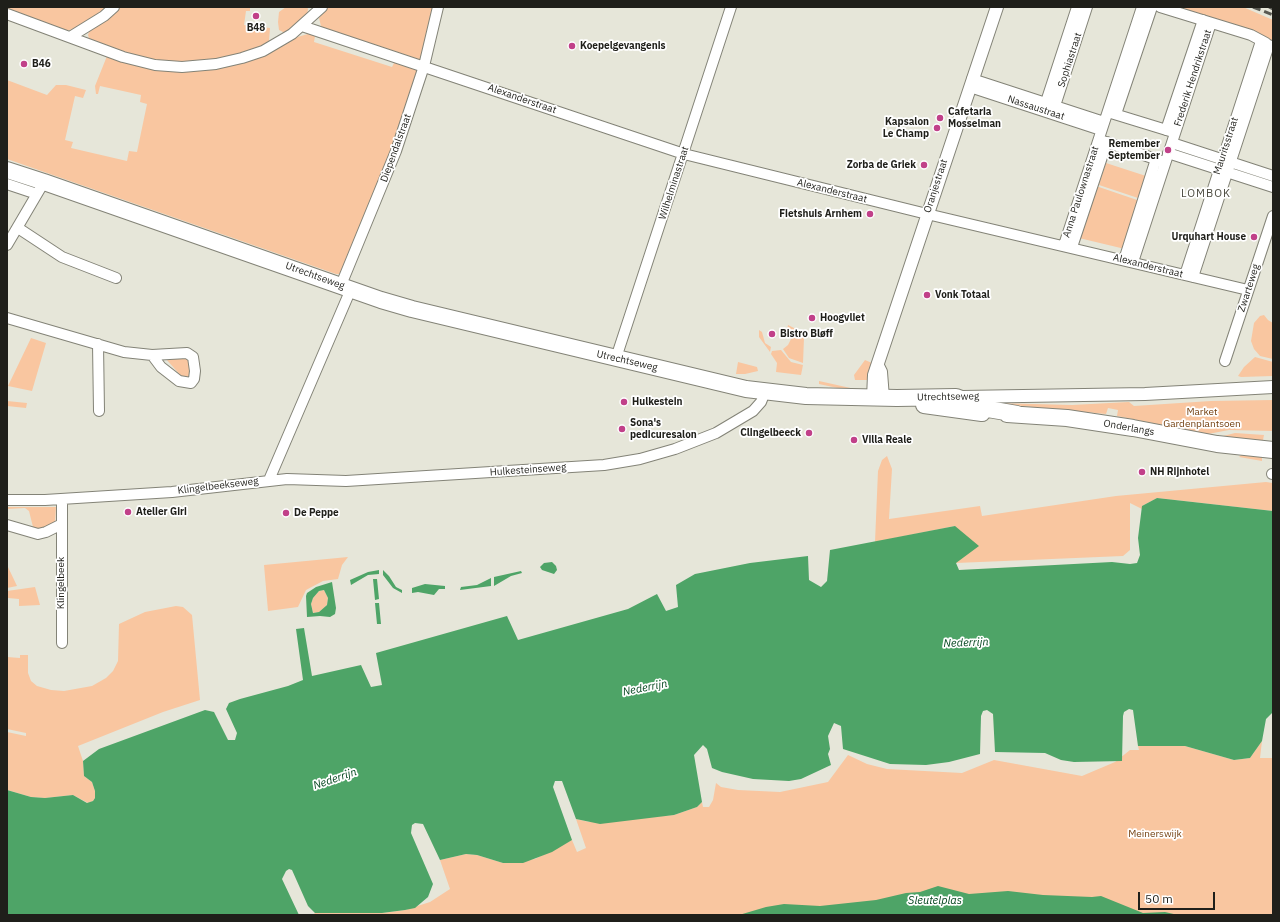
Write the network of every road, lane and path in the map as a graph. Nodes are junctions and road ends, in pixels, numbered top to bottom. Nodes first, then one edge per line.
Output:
1 (114, 7) edge
2 (322, 7) edge
3 (438, 7) edge
4 (731, 7) edge
5 (997, 7) edge
6 (1077, 7) edge
7 (1087, 7) edge
8 (1142, 7) edge
9 (1152, 7) edge
10 (1160, 7) edge
11 (7, 14) edge
12 (1207, 22) junction
13 (302, 26) junction
14 (70, 37) junction
15 (1268, 44) edge
16 (424, 66) junction
17 (971, 83) junction
18 (1049, 108) junction
19 (1106, 127) junction
20 (1171, 135) junction
21 (684, 154) junction
22 (1163, 158) junction
23 (1226, 160) junction
24 (7, 170) edge
25 (1223, 171) junction
26 (1273, 176) edge
27 (7, 184) edge
28 (1273, 187) edge
29 (41, 188) junction
30 (927, 214) junction
31 (1273, 216) edge
32 (18, 228) junction
33 (7, 245) edge
34 (1068, 246) junction
35 (1129, 261) junction
36 (1189, 276) junction
37 (116, 278) dead end
38 (346, 287) junction
39 (1248, 290) junction
40 (7, 318) edge
41 (98, 344) junction
42 (152, 355) dead end
43 (616, 358) junction
44 (1225, 360) dead end
45 (1273, 388) edge
46 (765, 392) junction
47 (956, 397) junction
48 (882, 398) junction
49 (99, 411) dead end
50 (1017, 414) junction
51 (1240, 447) junction
52 (1273, 450) edge
53 (1273, 455) edge
54 (269, 480) junction
55 (62, 499) junction
56 (7, 500) edge
57 (7, 524) edge
58 (62, 524) junction
59 (62, 643) dead end

1 - 14 street
2 - 13 street
3 - 16 street, Diependalstraat
4 - 21 street, Wilhelminastraat
5 - 17 street, Oranjestraat
6 - 18 street, Sophiastraat
7 - 18 street, Sophiastraat
8 - 19 street, Anna Paulownastraat
9 - 19 street, Anna Paulownastraat
10 - 12 street
11 - 14 street
12 - 15 street
12 - 20 street, Frederik Hendrikstraat
13 - 14 street
13 - 16 street, Alexanderstraat
15 - 23 street, Mauritsstraat
16 - 21 street, Alexanderstraat
16 - 38 street, Diependalstraat
17 - 18 street, Nassaustraat
17 - 30 street, Oranjestraat
18 - 19 street, Nassaustraat
19 - 20 street, Nassaustraat
19 - 22 street, Nassaustraat
19 - 34 street, Anna Paulownastraat
20 - 22 street
20 - 23 street, Nassaustraat
21 - 30 street, Alexanderstraat
21 - 43 street, Wilhelminastraat
22 - 25 street, Nassaustraat
22 - 35 street
23 - 25 street, Mauritsstraat
23 - 26 street, Nassaustraat
24 - 29 main road, Utrechtseweg
25 - 28 street, Nassaustraat
25 - 36 street, Mauritsstraat
27 - 29 street, Utrechtseweg
29 - 32 street
29 - 38 main road, Utrechtseweg
30 - 34 street, Alexanderstraat
30 - 48 street, Oranjestraat
31 - 39 street, Zwarteweg
32 - 33 street
32 - 37 street
34 - 35 street, Alexanderstraat
35 - 36 street, Alexanderstraat
36 - 39 street, Alexanderstraat
38 - 43 main road, Utrechtseweg
38 - 54 street, Klingelbeekseweg
39 - 44 street, Zwarteweg
40 - 41 street
41 - 42 street
41 - 49 street
43 - 46 main road, Utrechtseweg
45 - 47 street, Utrechtseweg
46 - 48 main road, Utrechtseweg
46 - 54 street, Hulkesteinseweg
47 - 48 main road, Utrechtseweg
47 - 50 main road, Onderlangs
48 - 50 main road, Onderlangs
50 - 51 main road, Onderlangs
51 - 52 main road, Onderlangs
51 - 53 main road, Onderlangs
54 - 55 street, Klingelbeekseweg
55 - 56 street, Klingelbeekseweg
55 - 58 street, Klingelbeek
57 - 58 street
58 - 59 street, Klingelbeek

